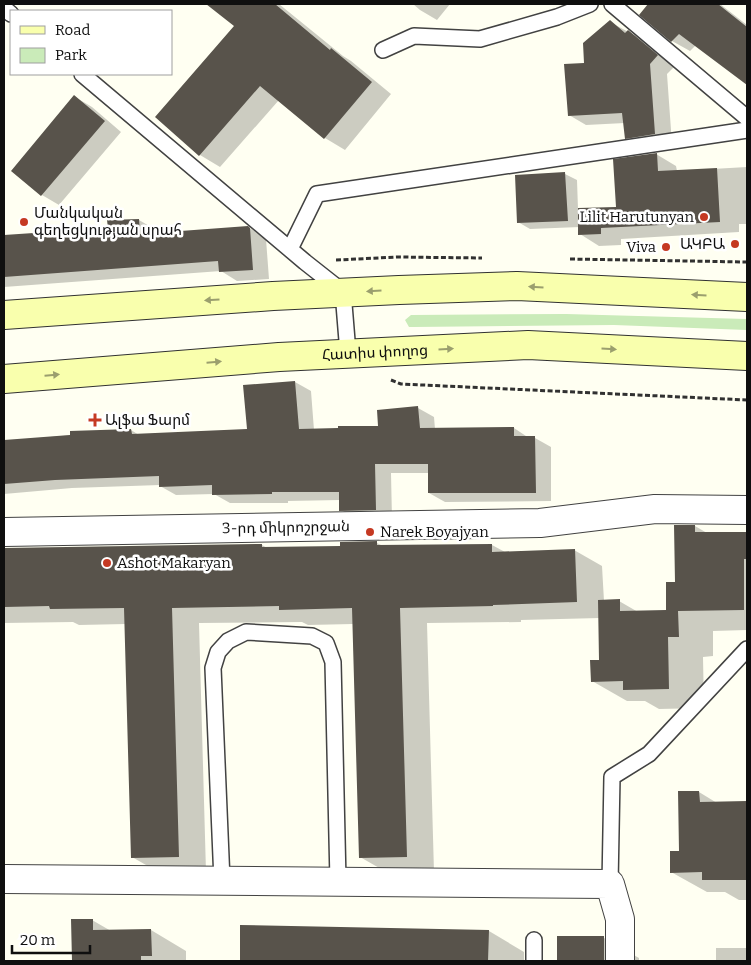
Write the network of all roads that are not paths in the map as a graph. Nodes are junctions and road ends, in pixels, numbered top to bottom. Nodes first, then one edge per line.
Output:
1 (590, 4) edge
2 (612, 4) edge
3 (383, 50) dead end
4 (83, 75) edge
5 (747, 118) edge
6 (747, 130) edge
7 (290, 249) junction
8 (343, 292) junction
9 (747, 297) edge
10 (4, 315) edge
11 (348, 353) junction
12 (747, 356) edge
13 (4, 379) edge
14 (747, 510) edge
15 (4, 532) edge
16 (747, 649) edge
17 (4, 879) edge
18 (222, 881) junction
19 (338, 881) junction
20 (610, 884) junction
21 (534, 940) dead end
22 (534, 961) edge
23 (620, 961) edge

1 - 3 lane
2 - 5 lane
4 - 7 lane
6 - 7 lane
7 - 8 lane
9 -> 8 main road
8 -> 10 main road
8 - 11 lane
11 -> 12 main road, Հատիս փողոց
13 -> 11 main road, Հատիս փողոց
14 - 15 street, 3-րդ միկրոշրջան
16 - 20 lane
17 - 18 street
18 - 19 street
18 - 19 lane
19 - 20 street
20 - 23 street
21 - 22 lane

